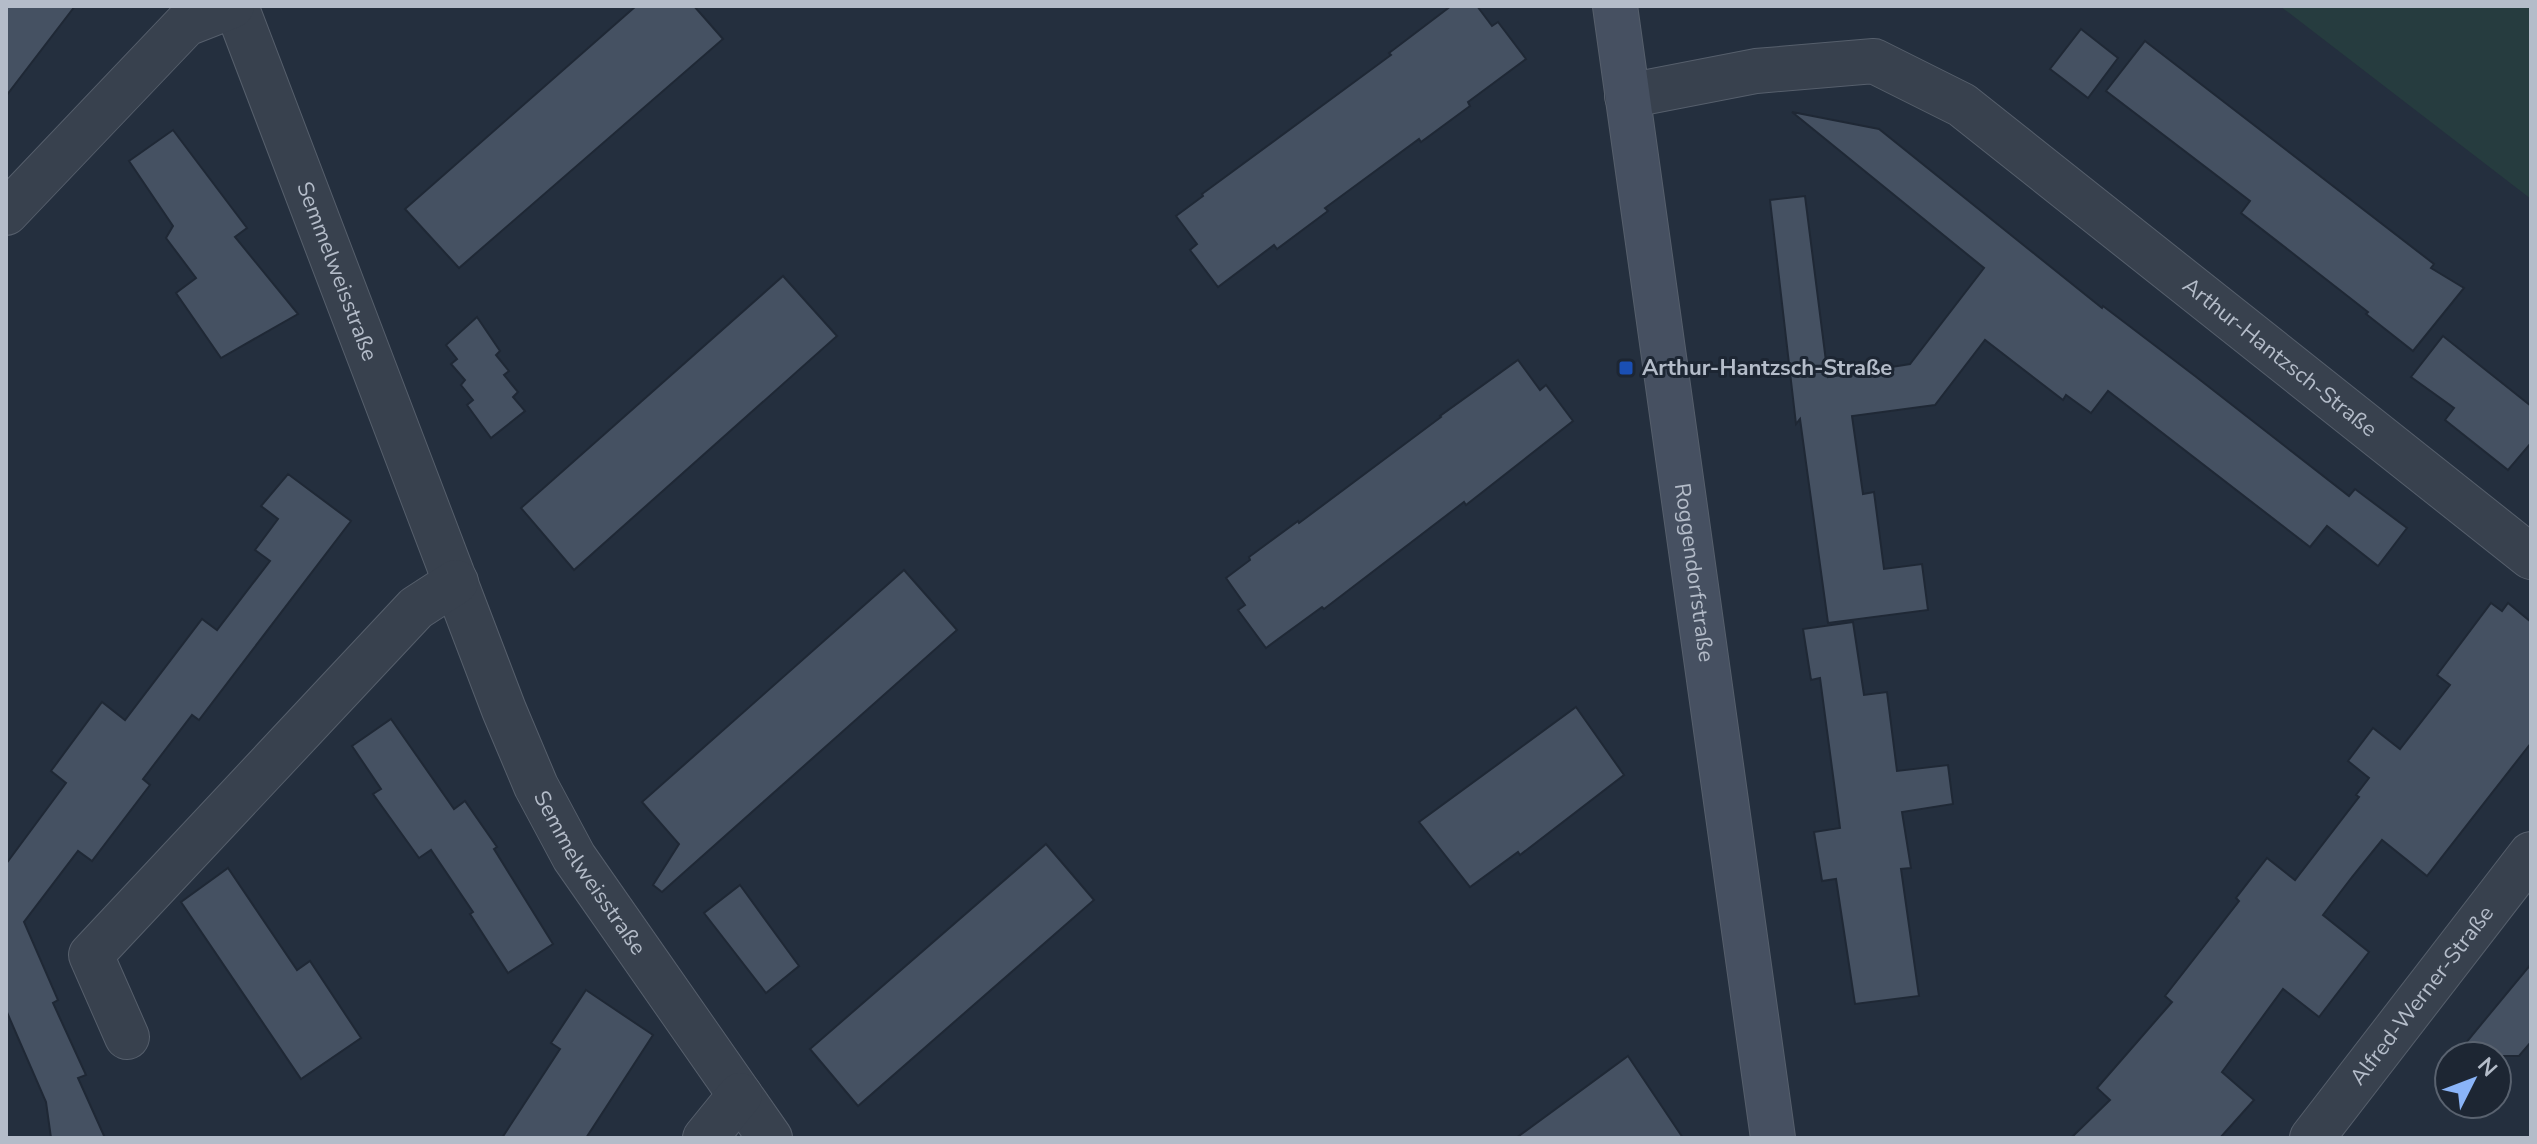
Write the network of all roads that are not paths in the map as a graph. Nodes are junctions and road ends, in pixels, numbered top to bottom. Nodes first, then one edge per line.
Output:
1 (234, 6) edge
2 (1615, 6) edge
3 (1627, 96) junction
4 (6, 213) edge
5 (2531, 557) edge
6 (456, 582) junction
7 (2531, 854) edge
8 (127, 1037) dead end
9 (740, 1095) junction
10 (705, 1138) edge
11 (770, 1138) edge
12 (1773, 1138) edge
13 (2312, 1138) edge

1 - 4 street, Semmelweisstraße
1 - 6 street, Semmelweisstraße
2 - 3 street, Roggendorfstraße
3 - 5 street, Arthur-Hantzsch-Straße
3 - 12 street, Roggendorfstraße
6 - 8 street
6 - 9 street, Semmelweisstraße
7 - 13 street, Alfred-Werner-Straße
9 - 10 street
9 - 11 street, Semmelweisstraße

